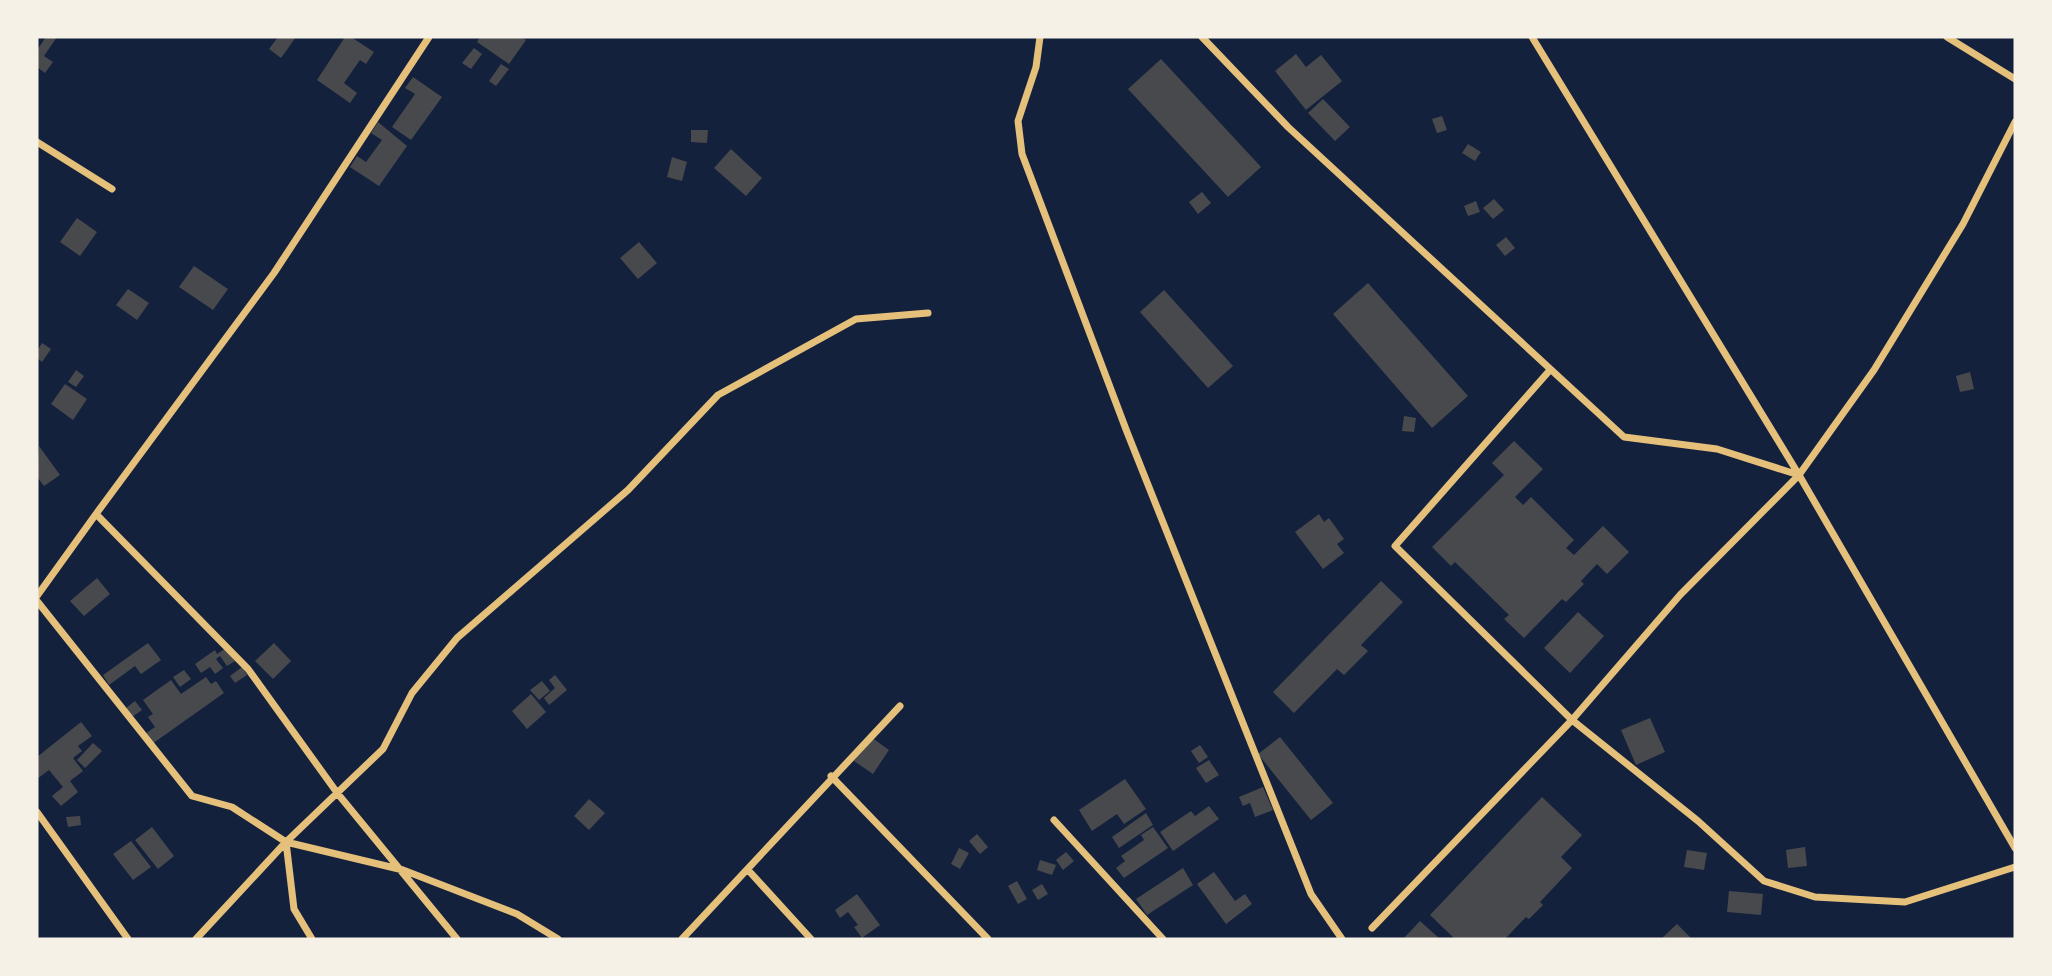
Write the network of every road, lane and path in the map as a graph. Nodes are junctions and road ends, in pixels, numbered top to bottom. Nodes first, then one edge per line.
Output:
1 (429, 37) edge
2 (1040, 37) edge
3 (1202, 37) edge
4 (1532, 37) edge
5 (1947, 37) edge
6 (2015, 79) edge
7 (2015, 122) edge
8 (37, 142) edge
9 (112, 189) dead end
10 (928, 313) dead end
11 (1550, 370) junction
12 (1799, 475) junction
13 (96, 514) junction
14 (37, 599) edge
15 (900, 706) dead end
16 (1572, 720) junction
17 (831, 776) junction
18 (338, 794) junction
19 (37, 812) edge
20 (1054, 820) dead end
21 (286, 842) junction
22 (2015, 848) edge
23 (2015, 867) edge
24 (403, 870) junction
25 (749, 870) junction
26 (1372, 928) dead end
27 (128, 939) edge
28 (196, 939) edge
29 (312, 939) edge
30 (457, 939) edge
31 (558, 939) edge
32 (682, 939) edge
33 (811, 939) edge
34 (988, 939) edge
35 (1163, 939) edge
36 (1342, 939) edge

1 - 13 street
2 - 36 street
3 - 11 street
4 - 12 street
5 - 6 street
7 - 12 street
8 - 9 street
10 - 18 street
11 - 12 street
11 - 16 street
12 - 16 street
12 - 22 street
13 - 14 street
13 - 18 street
14 - 21 street
15 - 17 street
16 - 23 street
16 - 26 street
17 - 25 street
17 - 34 street
18 - 21 street
18 - 24 street
19 - 27 street
20 - 35 street
21 - 24 street
21 - 28 street
21 - 29 street
24 - 30 street
24 - 31 street
25 - 32 street
25 - 33 street

